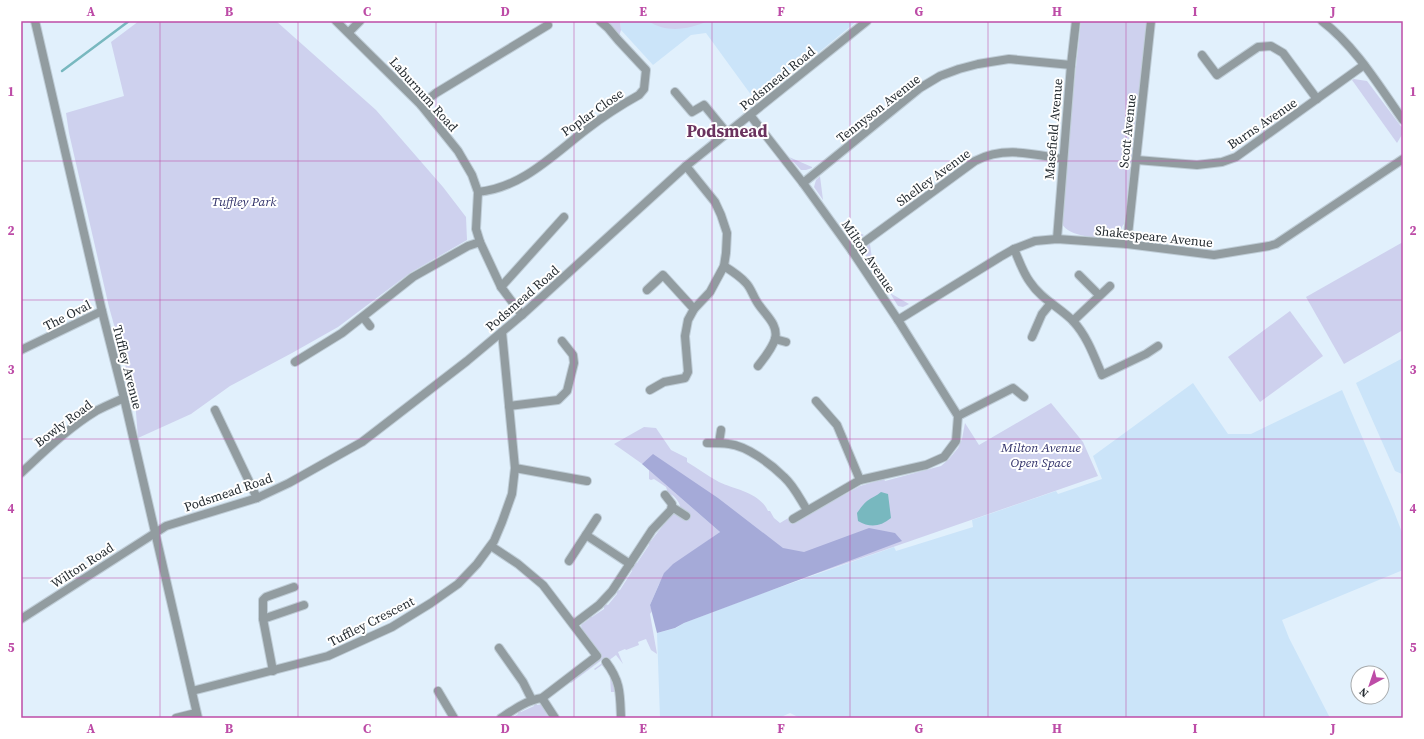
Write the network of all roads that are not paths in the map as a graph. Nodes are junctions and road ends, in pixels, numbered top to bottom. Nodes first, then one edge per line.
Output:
1 (35, 21) edge
2 (336, 21) edge
3 (360, 21) edge
4 (600, 21) edge
5 (867, 21) edge
6 (1076, 21) edge
7 (1152, 21) edge
8 (1322, 21) edge
9 (548, 25) dead end
10 (349, 32) junction
11 (1202, 55) dead end
12 (1071, 65) junction
13 (1364, 65) junction
14 (675, 92) dead end
15 (1317, 100) junction
16 (421, 105) junction
17 (750, 115) junction
18 (1403, 120) edge
19 (727, 133) junction
20 (1063, 159) junction
21 (1403, 159) edge
22 (1137, 160) junction
23 (686, 166) junction
24 (803, 183) junction
25 (478, 192) junction
26 (564, 217) dead end
27 (1057, 239) junction
28 (480, 242) junction
29 (1127, 244) junction
30 (1014, 249) junction
31 (852, 251) junction
32 (724, 266) junction
33 (1079, 275) dead end
34 (1110, 286) dead end
35 (501, 287) junction
36 (647, 290) dead end
37 (1099, 295) junction
38 (1050, 303) junction
39 (694, 309) junction
40 (102, 311) junction
41 (522, 315) junction
42 (363, 317) junction
43 (898, 320) junction
44 (1073, 321) junction
45 (370, 326) dead end
46 (502, 332) junction
47 (1032, 337) dead end
48 (775, 339) junction
49 (562, 341) dead end
50 (786, 342) dead end
51 (1158, 346) dead end
52 (21, 350) edge
53 (295, 362) dead end
54 (758, 366) dead end
55 (650, 390) dead end
56 (1024, 397) dead end
57 (124, 398) junction
58 (816, 401) dead end
59 (508, 406) junction
60 (215, 410) dead end
61 (958, 416) junction
62 (721, 430) dead end
63 (707, 443) dead end
64 (719, 444) junction
65 (515, 468) junction
66 (21, 473) edge
67 (860, 480) junction
68 (587, 481) dead end
69 (665, 495) dead end
70 (257, 498) junction
71 (672, 507) junction
72 (807, 510) junction
73 (686, 516) dead end
74 (597, 518) dead end
75 (793, 518) dead end
76 (155, 532) junction
77 (586, 535) junction
78 (491, 546) junction
79 (569, 561) dead end
80 (630, 564) junction
81 (294, 587) dead end
82 (304, 605) dead end
83 (21, 618) edge
84 (263, 619) junction
85 (574, 624) junction
86 (499, 648) dead end
87 (606, 662) dead end
88 (273, 671) junction
89 (192, 691) junction
90 (438, 691) dead end
91 (542, 698) junction
92 (532, 700) junction
93 (197, 715) edge
94 (176, 718) edge
95 (454, 718) edge
96 (501, 718) edge
97 (555, 718) edge
98 (621, 718) edge

1 - 40 street, Tuffley Avenue
2 - 10 street, Laburnum Road
3 - 10 street
4 - 25 street, Poplar Close
5 - 17 street, Podsmead Road
6 - 12 street, Masefield Avenue
7 - 22 street, Scott Avenue
8 - 13 street
9 - 16 street
10 - 16 street, Laburnum Road
11 - 15 street
12 - 20 street, Masefield Avenue
12 - 24 street, Tennyson Avenue
13 - 15 street, Burns Avenue
13 - 18 street
14 - 19 street
15 - 22 street, Burns Avenue
16 - 25 street, Laburnum Road
17 - 19 street, Podsmead Road
17 - 24 street, Milton Avenue
19 - 23 street, Podsmead Road
20 - 27 street, Masefield Avenue
20 - 31 street, Shelley Avenue
21 - 29 street, Shakespeare Avenue
22 - 29 street, Scott Avenue
23 - 32 street
23 - 41 street, Podsmead Road
24 - 31 street, Milton Avenue
25 - 28 street, Laburnum Road
26 - 35 street
27 - 29 street, Shakespeare Avenue
27 - 30 street, Shakespeare Avenue
28 - 35 street, Laburnum Road
28 - 42 street
30 - 38 street
30 - 43 street, Shakespeare Avenue
31 - 43 street, Milton Avenue
32 - 39 street
32 - 48 street
33 - 37 street
34 - 37 street
35 - 41 street, Laburnum Road
36 - 39 street
37 - 44 street
38 - 44 street
38 - 47 street
39 - 55 street
40 - 52 street, The Oval
40 - 57 street, Tuffley Avenue
41 - 46 street, Podsmead Road
42 - 45 street
42 - 53 street
43 - 61 street, Milton Avenue
44 - 51 street
46 - 59 street, Tuffley Crescent
46 - 70 street, Podsmead Road
48 - 50 street
48 - 54 street
49 - 59 street
56 - 61 street
57 - 66 street, Bowly Road
57 - 76 street, Tuffley Avenue
58 - 67 street
59 - 65 street, Tuffley Crescent
60 - 70 street
61 - 67 street
62 - 64 street
63 - 64 street
64 - 72 street
65 - 68 street
65 - 78 street, Tuffley Crescent
67 - 72 street
69 - 71 street
70 - 76 street, Podsmead Road
71 - 73 street
71 - 80 street
72 - 75 street
74 - 77 street
76 - 83 street, Wilton Road
76 - 89 street, Tuffley Avenue
77 - 79 street
77 - 80 street
78 - 85 street
78 - 88 street, Tuffley Crescent
80 - 85 street
81 - 84 street
82 - 84 street
84 - 88 street
85 - 91 street
86 - 92 street
87 - 98 street
88 - 89 street, Tuffley Crescent
89 - 93 street, Tuffley Avenue
90 - 95 street
91 - 92 street
91 - 97 street
92 - 96 street
93 - 94 street

